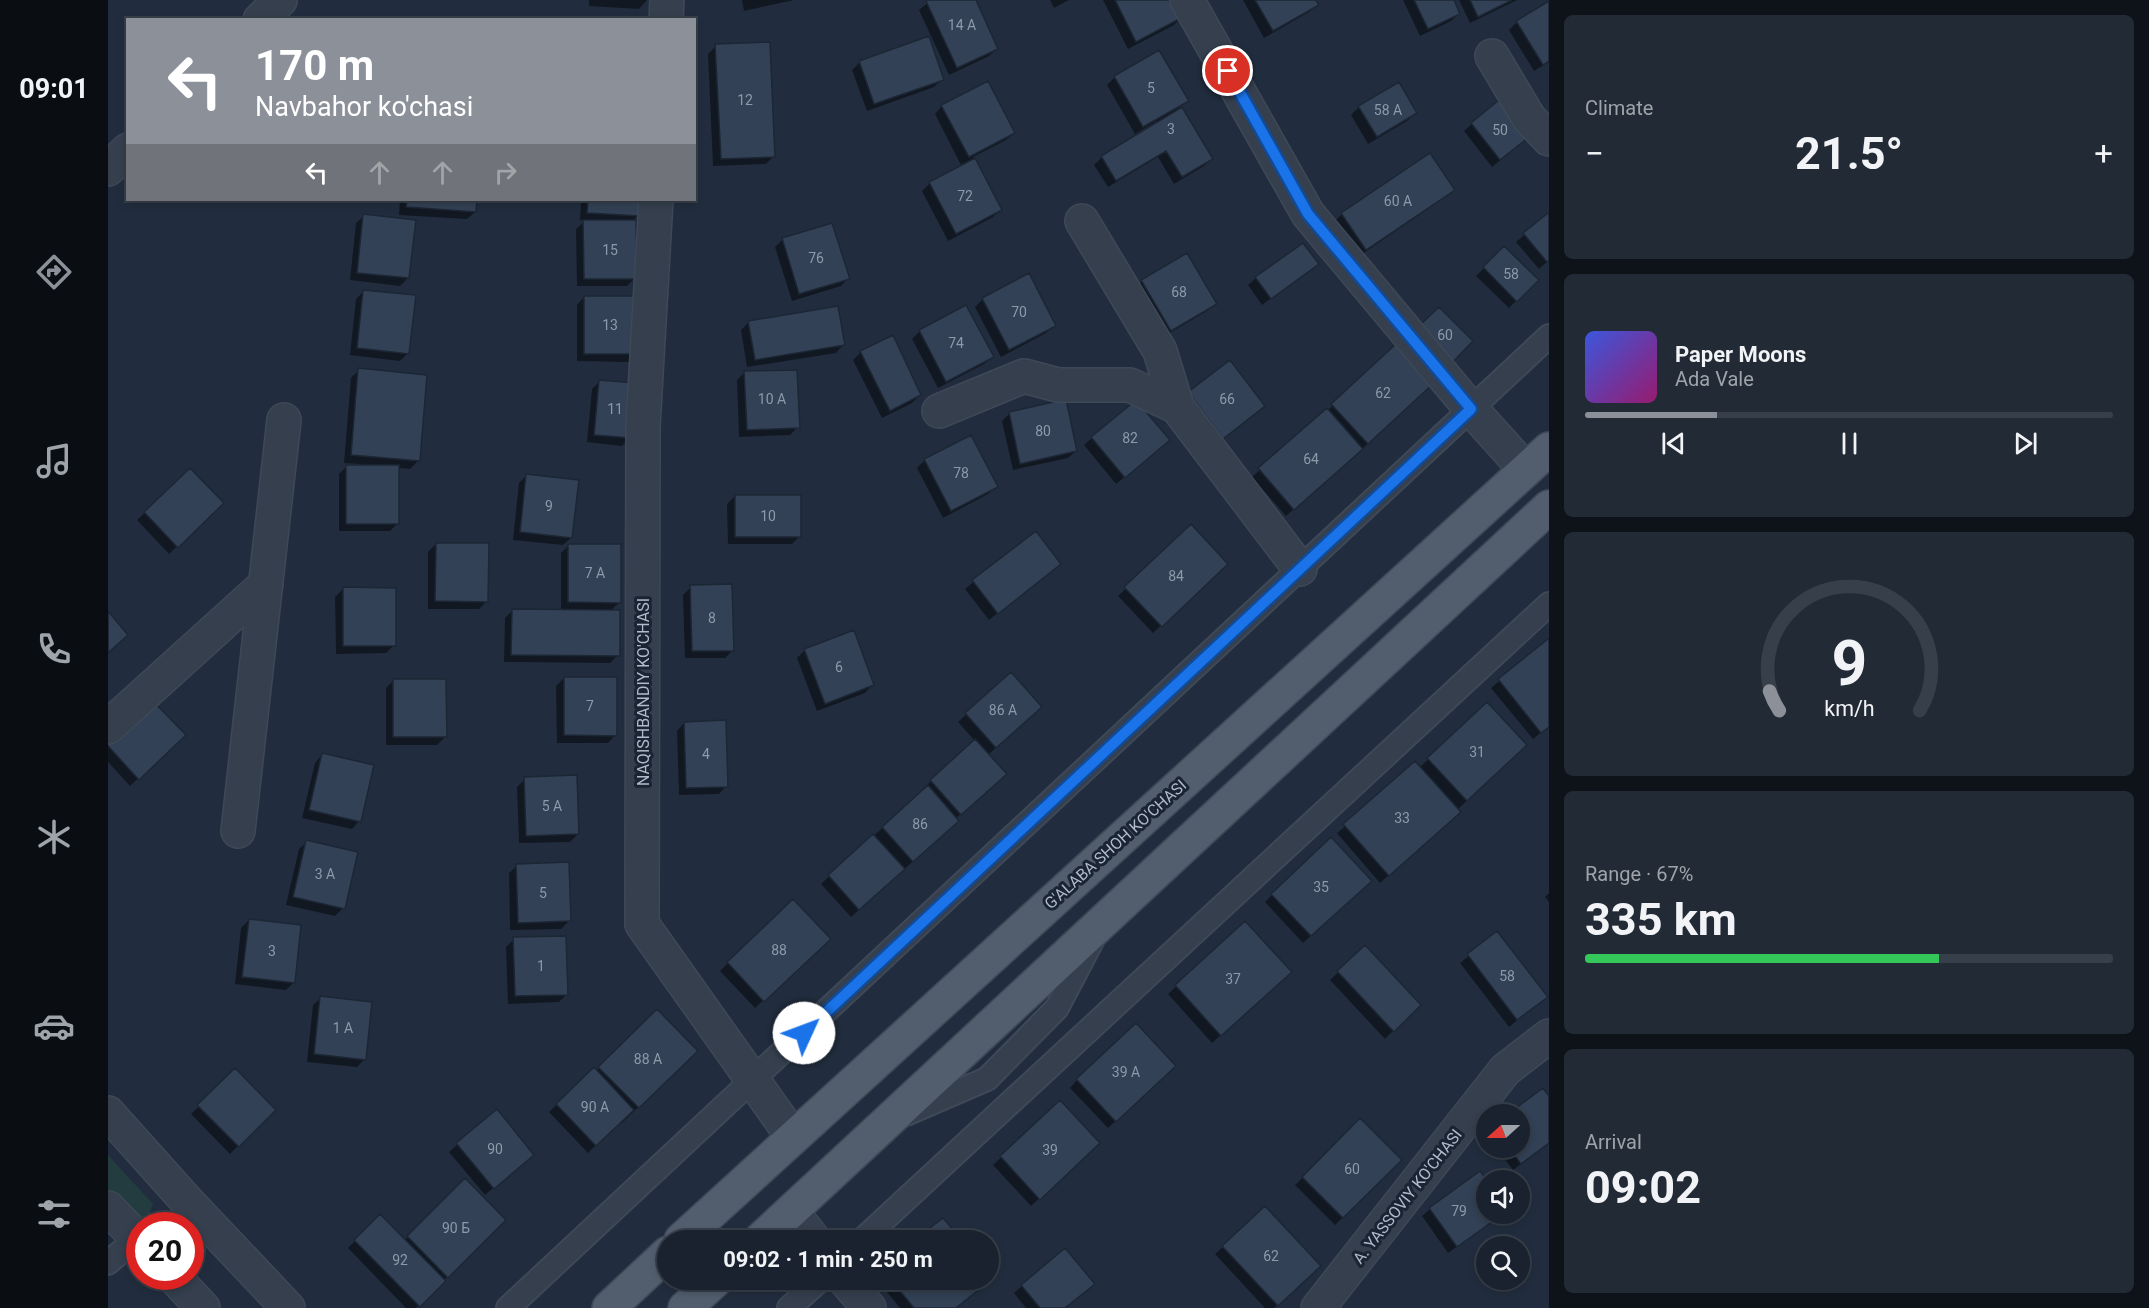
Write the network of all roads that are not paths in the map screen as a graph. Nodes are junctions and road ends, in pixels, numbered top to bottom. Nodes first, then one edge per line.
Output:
1 (280, 0) edge
2 (667, 0) edge
3 (1187, 0) edge
4 (262, 18) edge
5 (666, 18) edge
6 (1492, 56) dead end
7 (1549, 139) edge
8 (126, 152) edge
9 (108, 169) edge
10 (656, 201) edge
11 (1082, 221) dead end
12 (1549, 336) edge
13 (1177, 407) junction
14 (1471, 409) junction
15 (939, 411) dead end
16 (284, 420) dead end
17 (1538, 459) edge
18 (1548, 510) edge
19 (1300, 569) junction
20 (266, 584) junction
21 (1549, 604) edge
22 (108, 727) edge
23 (238, 831) dead end
24 (1549, 1036) edge
25 (753, 1080) junction
26 (108, 1113) edge
27 (793, 1137) junction
28 (108, 1208) edge
29 (187, 1212) edge
30 (792, 1212) junction
31 (126, 1227) edge
32 (204, 1230) edge
33 (692, 1230) edge
34 (771, 1230) edge
35 (806, 1230) edge
36 (873, 1230) edge
37 (126, 1249) edge
38 (108, 1263) edge
39 (657, 1263) edge
40 (186, 1290) edge
41 (706, 1290) edge
42 (809, 1290) edge
43 (854, 1290) edge
44 (203, 1308) edge
45 (288, 1308) edge
46 (508, 1308) edge
47 (609, 1308) edge
48 (685, 1308) edge
49 (789, 1308) edge
50 (869, 1308) edge
51 (1318, 1308) edge

1 - 4 street
2 - 5 street
3 - 14 street
6 - 7 street
8 - 9 street
10 - 25 street, NAQISHBANDIY KO'CHASI
11 - 13 street
12 - 14 lane
13 - 15 street
13 - 19 street
14 - 17 street
14 - 19 lane
16 - 20 street
17 - 27 main road, G'ALABA SHOH KO'CHASI
18 - 30 main road
19 - 25 lane
20 - 22 street
20 - 23 street
21 - 36 lane
24 - 51 street, A. YASSOVIY KO'CHASI
25 - 27 street, NAQISHBANDIY KO'CHASI
25 - 46 lane
26 - 29 street
27 - 33 main road, G'ALABA SHOH KO'CHASI
28 - 31 street
30 - 34 main road
30 - 35 street
32 - 45 street
37 - 38 lane
39 - 47 main road
40 - 44 street
41 - 48 main road
42 - 49 lane
43 - 50 street

